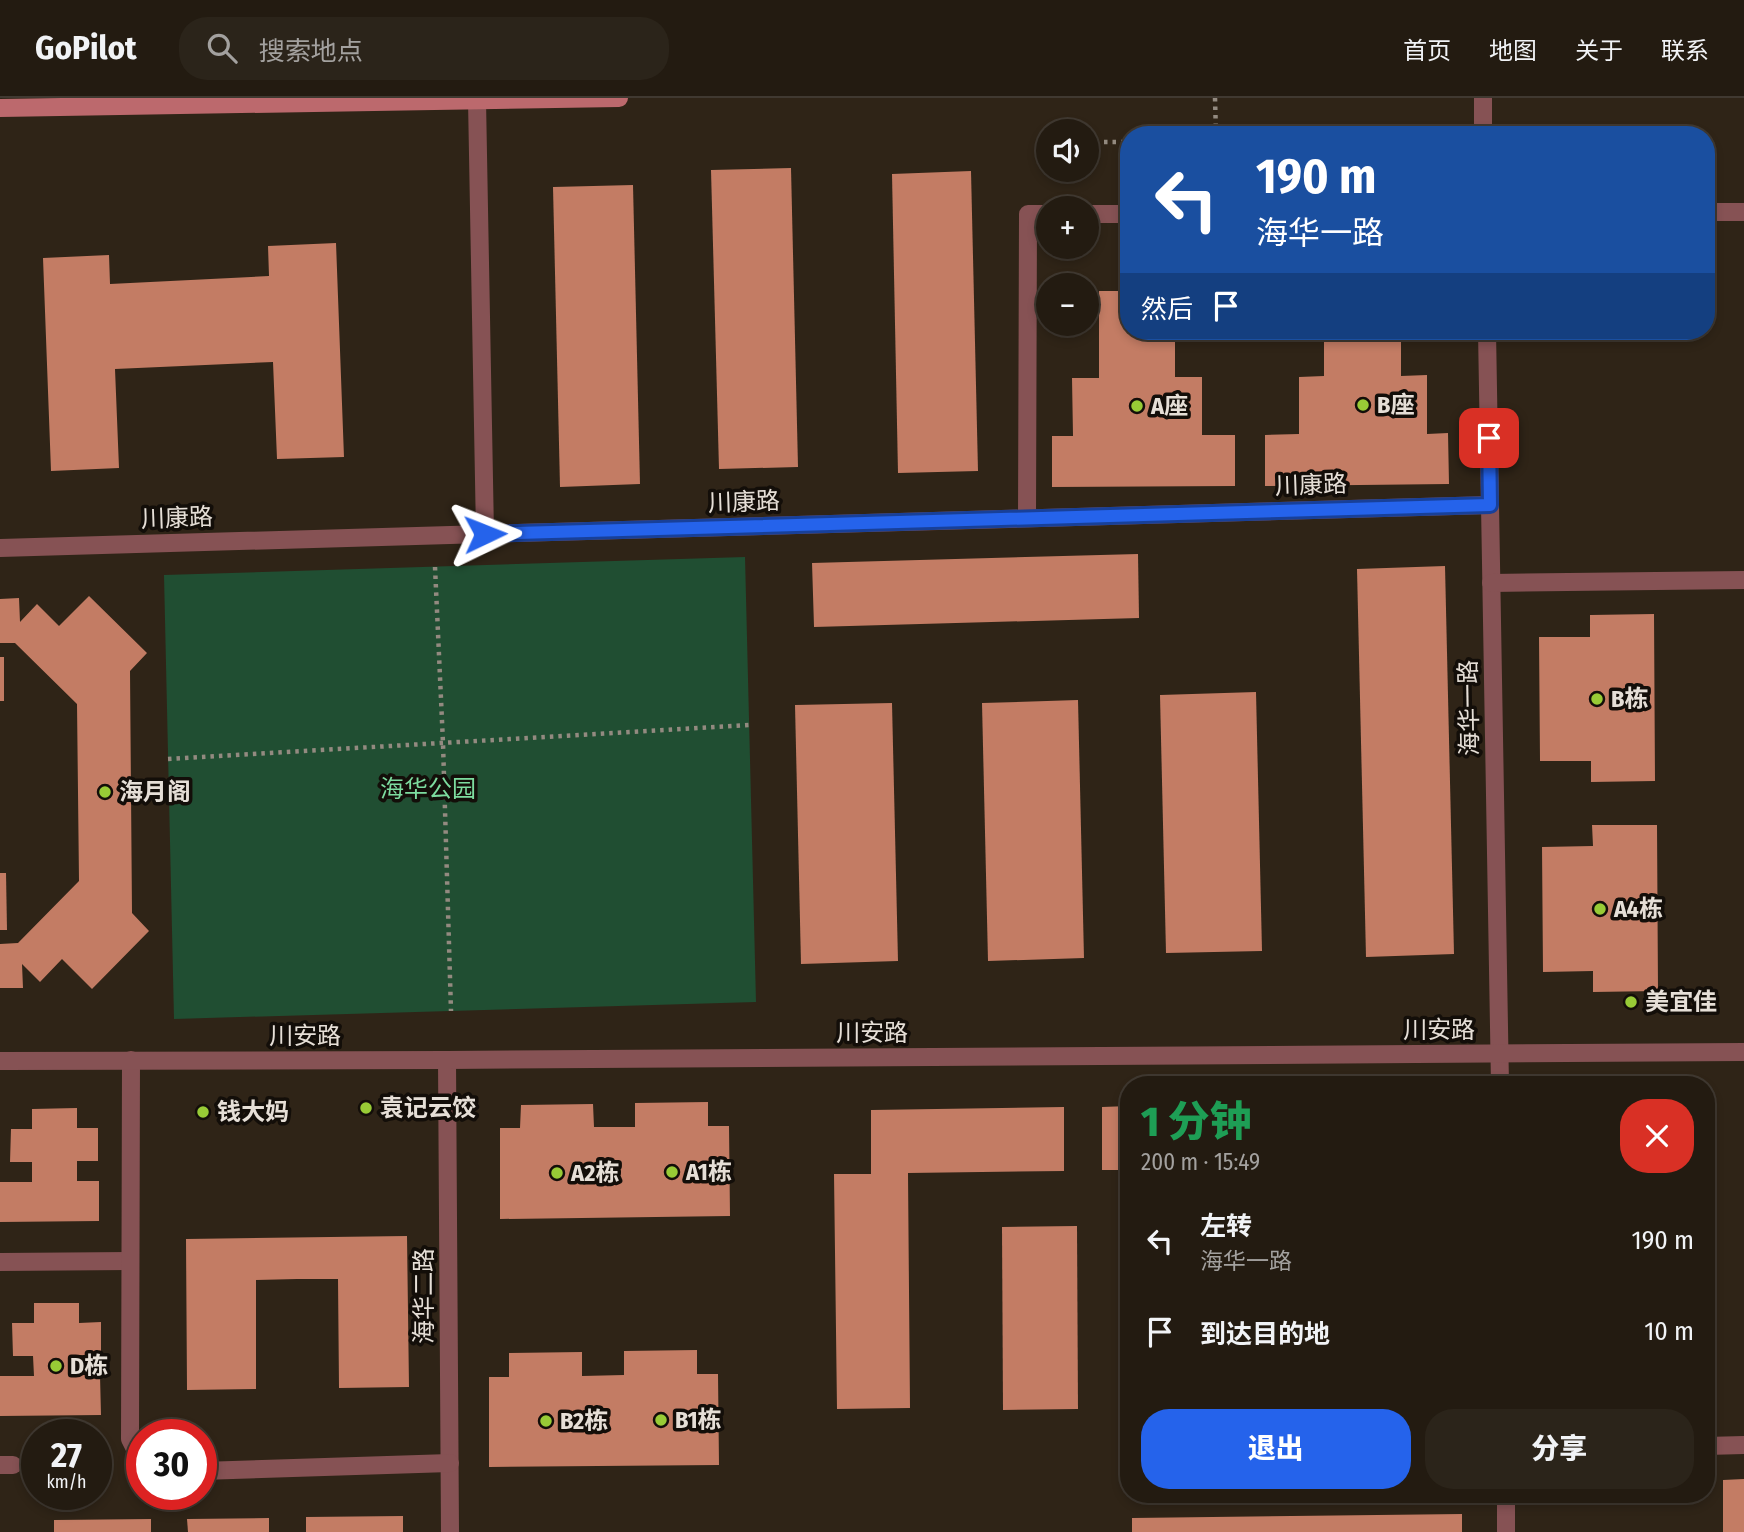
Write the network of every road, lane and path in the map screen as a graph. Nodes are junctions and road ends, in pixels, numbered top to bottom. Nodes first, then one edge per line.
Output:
1 (619, 98) edge
2 (1216, 98) edge
3 (1483, 98) edge
4 (477, 100) junction
5 (0, 107) edge
6 (1216, 126) edge
7 (1483, 126) edge
8 (1099, 142) edge
9 (1120, 142) edge
10 (1715, 212) edge
11 (1744, 212) edge
12 (1036, 214) edge
13 (1099, 214) edge
14 (1120, 214) edge
15 (1487, 340) edge
16 (1490, 505) junction
17 (1027, 518) junction
18 (485, 534) junction
19 (0, 548) edge
20 (435, 567) dead end
21 (1744, 580) edge
22 (1491, 583) junction
23 (749, 725) dead end
24 (443, 743) junction
25 (168, 759) dead end
26 (451, 1011) dead end
27 (1744, 1052) edge
28 (1500, 1054) junction
29 (131, 1060) junction
30 (447, 1060) junction
31 (0, 1061) edge
32 (1500, 1076) edge
33 (130, 1261) junction
34 (0, 1262) edge
35 (130, 1419) edge
36 (1744, 1445) edge
37 (1715, 1446) edge
38 (450, 1463) junction
39 (217, 1470) edge
40 (1506, 1503) edge
41 (450, 1532) edge
42 (1506, 1532) edge

1 - 4 main road
2 - 6 path
3 - 7 street
4 - 5 main road
4 - 18 street
8 - 9 path
10 - 11 street
12 - 17 street
13 - 14 street
15 - 16 street, 海华一路
16 - 17 street, 川康路
16 - 22 street, 海华一路
17 - 18 street, 川康路
18 - 19 street, 川康路
20 - 24 path
21 - 22 street
22 - 28 street, 海华一路
23 - 24 path
24 - 25 path
24 - 26 path
27 - 28 street, 川安路
28 - 30 street, 川安路
28 - 32 street, 海华一路
29 - 30 street, 川安路
29 - 31 street, 川安路
29 - 33 street
30 - 38 street, 海华二路
33 - 34 street
33 - 35 street
36 - 37 street
38 - 39 street
38 - 41 street, 海华二路
40 - 42 street

